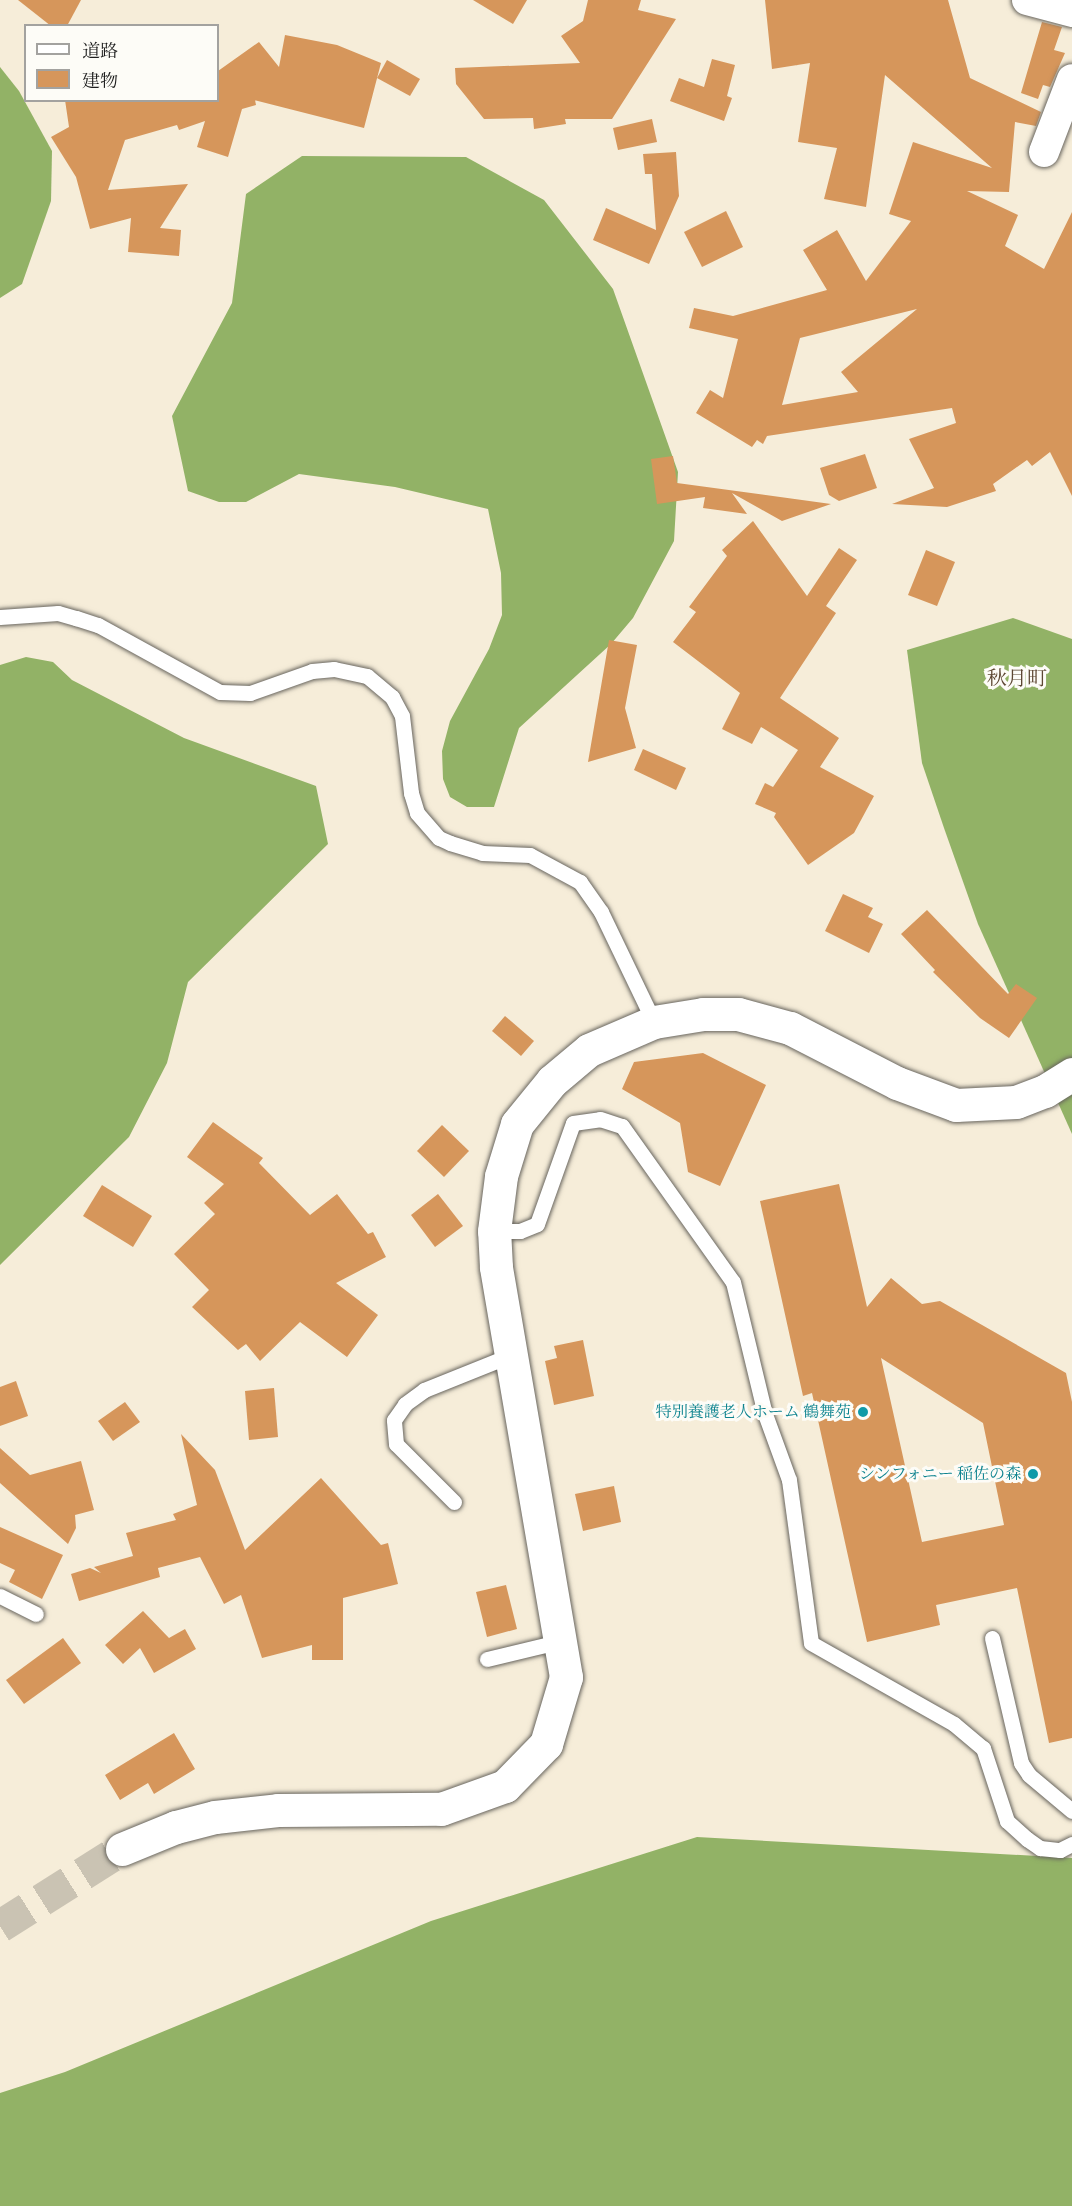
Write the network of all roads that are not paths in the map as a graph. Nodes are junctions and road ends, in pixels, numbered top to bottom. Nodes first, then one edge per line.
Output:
1 (1026, 0) edge
2 (1072, 12) edge
3 (1072, 79) edge
4 (1044, 152) dead end
5 (0, 617) edge
6 (654, 1022) junction
7 (1072, 1074) edge
8 (494, 1231) junction
9 (511, 1355) junction
10 (454, 1502) dead end
11 (0, 1596) edge
12 (36, 1614) dead end
13 (992, 1638) dead end
14 (562, 1641) junction
15 (487, 1659) dead end
16 (1072, 1811) edge
17 (1072, 1844) edge
18 (122, 1849) tunnel mouth

1 - 2 street
3 - 4 street
5 - 6 lane
6 - 7 street
6 - 8 street
8 - 9 street
8 - 17 lane
9 - 10 lane
9 - 14 street
11 - 12 lane
13 - 16 lane
14 - 15 lane
14 - 18 street

